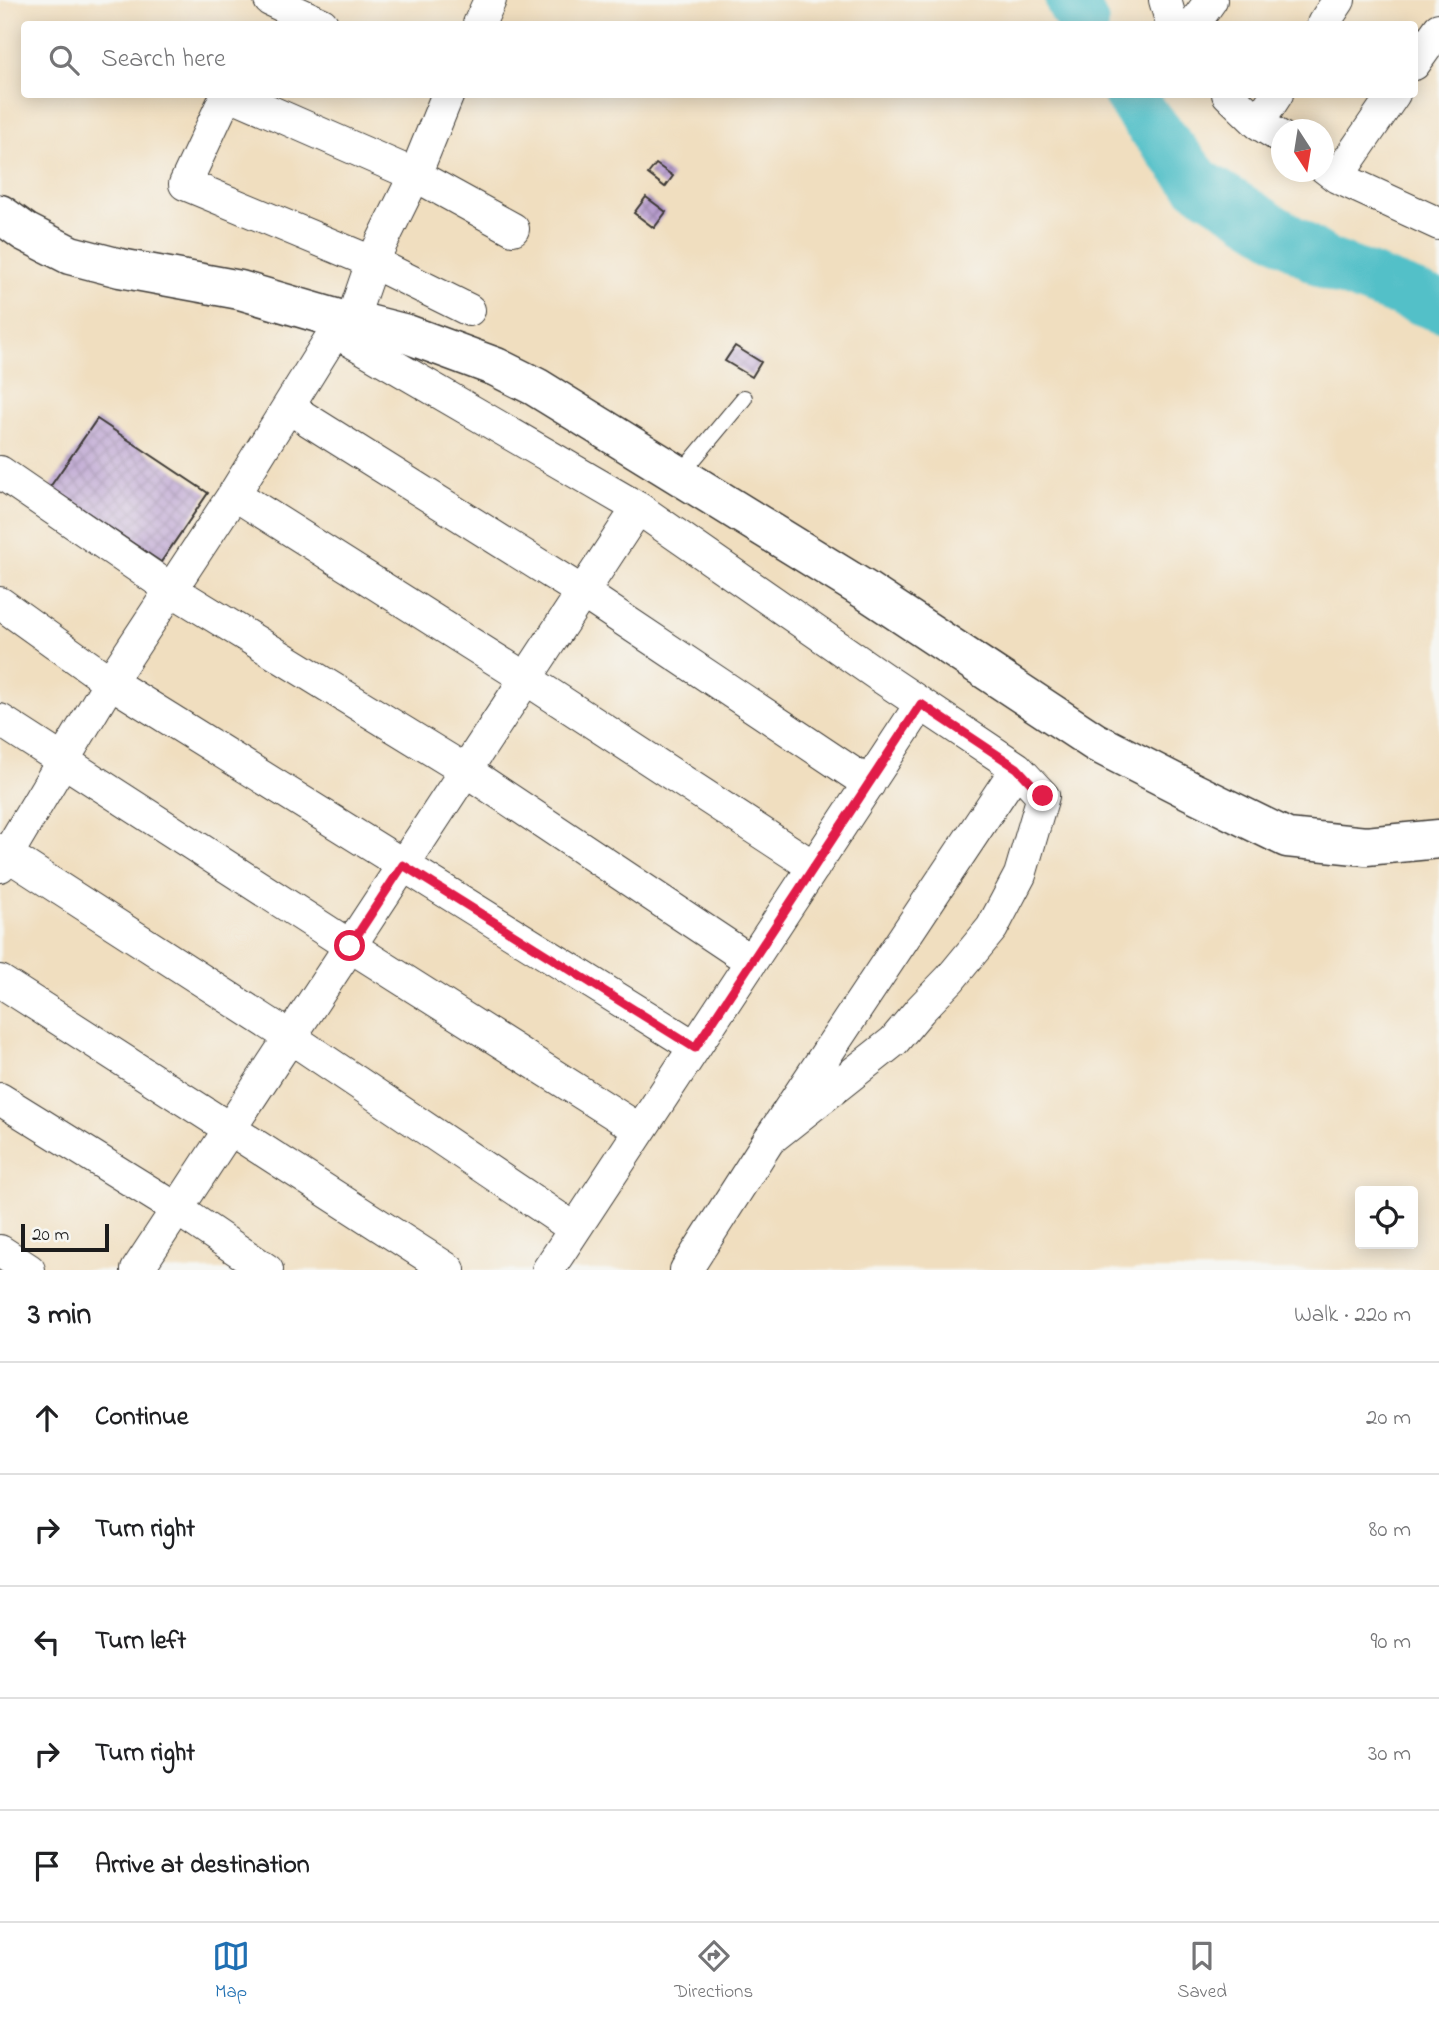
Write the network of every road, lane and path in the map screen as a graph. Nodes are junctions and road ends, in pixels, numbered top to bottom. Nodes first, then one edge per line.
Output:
1 (268, 0) edge
2 (490, 0) edge
3 (1165, 0) edge
4 (1211, 0) edge
5 (1339, 0) edge
6 (258, 21) edge
7 (315, 21) edge
8 (480, 21) edge
9 (1171, 21) edge
10 (1196, 21) edge
11 (1325, 21) edge
12 (1439, 29) edge
13 (1418, 60) edge
14 (227, 98) edge
15 (238, 98) edge
16 (446, 98) edge
17 (1233, 98) edge
18 (1276, 98) edge
19 (1391, 98) edge
20 (1270, 130) edge
21 (1334, 167) edge
22 (1334, 174) edge
23 (415, 175) junction
24 (0, 214) edge
25 (1439, 224) edge
26 (513, 229) dead end
27 (372, 262) junction
28 (469, 310) dead end
29 (343, 324) junction
30 (744, 398) dead end
31 (289, 408) junction
32 (0, 472) edge
33 (680, 475) junction
34 (234, 494) junction
35 (638, 508) junction
36 (172, 590) junction
37 (582, 592) junction
38 (0, 603) edge
39 (525, 678) junction
40 (110, 682) junction
41 (921, 704) junction
42 (0, 720) edge
43 (63, 761) junction
44 (1017, 768) junction
45 (465, 770) junction
46 (869, 784) junction
47 (1439, 839) edge
48 (2, 856) edge
49 (403, 865) junction
50 (814, 867) junction
51 (350, 946) junction
52 (751, 961) junction
53 (0, 981) edge
54 (290, 1037) junction
55 (695, 1048) junction
56 (0, 1099) edge
57 (229, 1129) junction
58 (640, 1130) junction
59 (769, 1140) junction
60 (177, 1209) junction
61 (575, 1229) junction
62 (687, 1269) edge
63 (137, 1270) edge
64 (267, 1270) edge
65 (449, 1270) edge
66 (548, 1270) edge

1 - 6 street
1 - 7 street
2 - 8 street
3 - 9 street
4 - 10 street
5 - 11 street
12 - 13 street
14 - 27 street
15 - 23 street
16 - 23 street
17 - 20 street
18 - 20 street
19 - 21 street
22 - 25 street
23 - 26 street
23 - 27 street
24 - 29 street
27 - 28 street
27 - 29 street
29 - 31 street
29 - 33 street
29 - 35 street
30 - 33 lane
31 - 34 street
31 - 37 street
32 - 36 street
33 - 47 street
34 - 36 street
34 - 39 street
35 - 37 street
35 - 41 street
36 - 40 street
36 - 45 street
37 - 39 street
37 - 46 street
38 - 40 street
39 - 45 street
39 - 50 street
40 - 43 street
40 - 49 street
41 - 44 street
41 - 46 street
42 - 43 street
43 - 48 street
43 - 51 street
44 - 59 street
44 - 59 street
45 - 49 street
45 - 52 street
46 - 50 street
48 - 54 street
49 - 51 street
49 - 55 street
50 - 52 street
51 - 54 street
51 - 58 street
52 - 55 street
53 - 57 street
54 - 57 street
54 - 61 street
55 - 58 street
56 - 60 street
57 - 60 street
57 - 65 street
58 - 61 street
59 - 62 street
60 - 63 street
60 - 64 street
61 - 66 street

